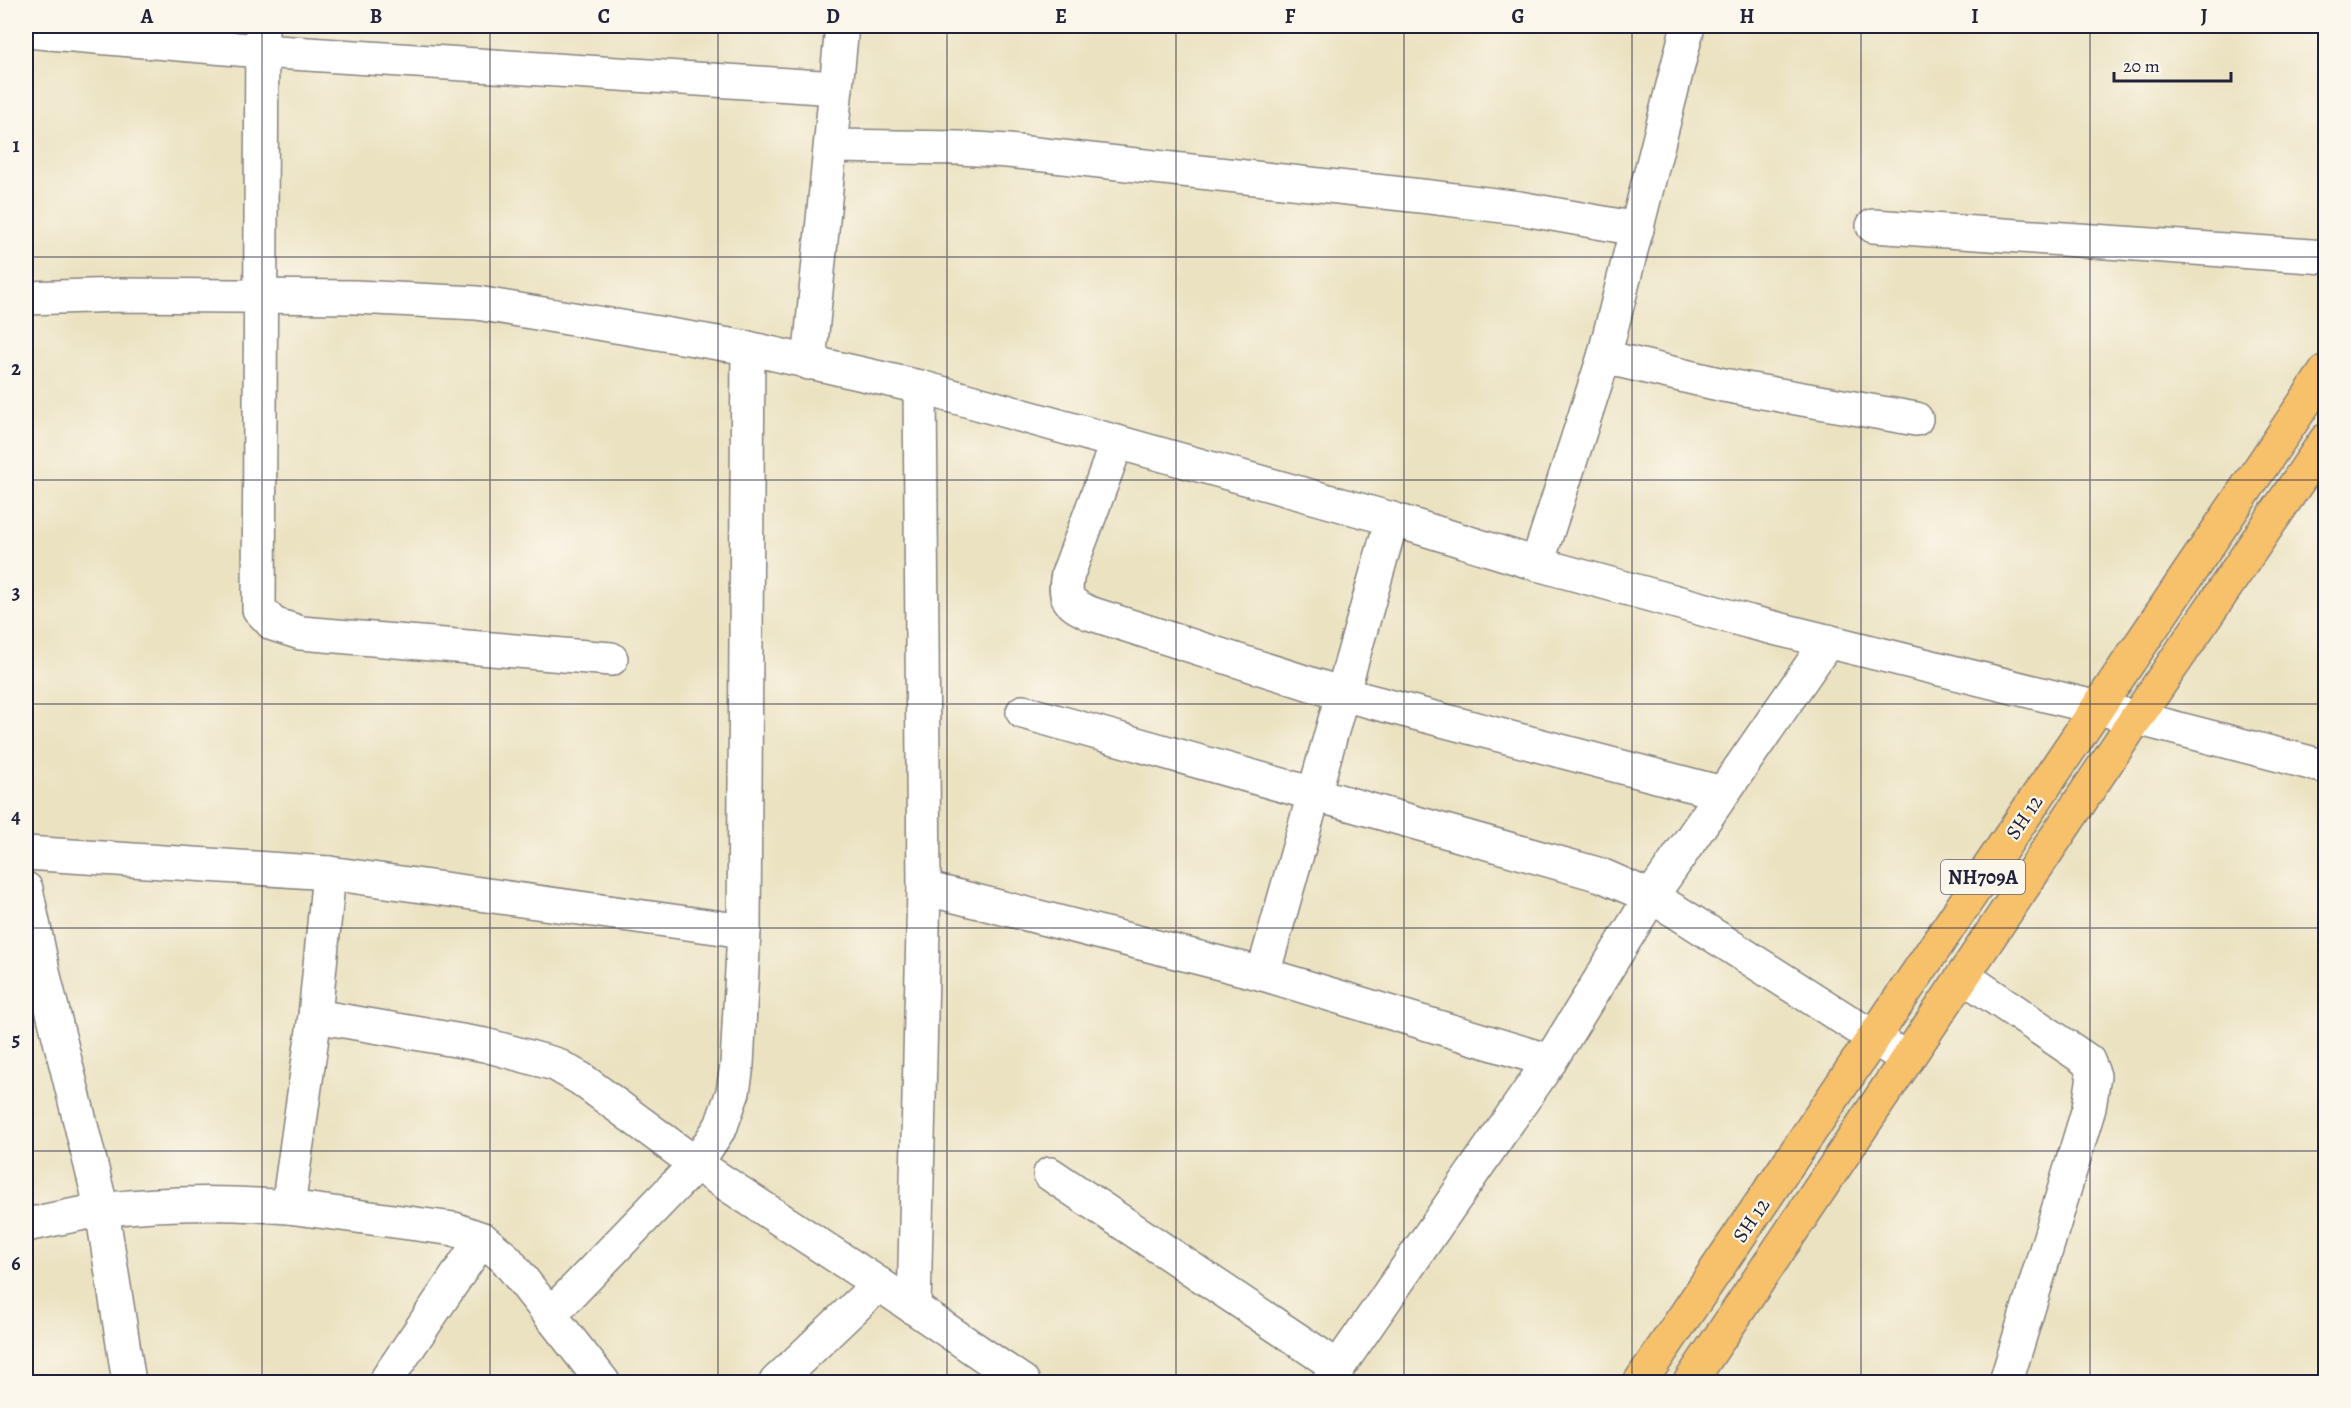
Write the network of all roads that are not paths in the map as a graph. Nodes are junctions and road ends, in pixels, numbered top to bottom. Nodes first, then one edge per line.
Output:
1 (842, 26) edge
2 (1688, 26) edge
3 (26, 31) edge
4 (261, 38) edge
5 (836, 88) junction
6 (832, 146) junction
7 (1873, 226) dead end
8 (1637, 229) junction
9 (2325, 257) edge
10 (262, 296) junction
11 (26, 298) edge
12 (748, 348) junction
13 (1604, 357) junction
14 (809, 363) junction
15 (2325, 371) edge
16 (920, 387) junction
17 (1917, 419) dead end
18 (2325, 440) edge
19 (1117, 442) junction
20 (2315, 472) edge
21 (1392, 519) junction
22 (1537, 564) junction
23 (1828, 641) junction
24 (611, 659) dead end
25 (1342, 694) junction
26 (2098, 708) junction
27 (1023, 711) dead end
28 (2137, 717) junction
29 (2325, 767) edge
30 (1722, 793) junction
31 (1313, 794) junction
32 (26, 853) edge
33 (329, 873) junction
34 (924, 888) junction
35 (26, 890) edge
36 (1651, 897) junction
37 (744, 931) junction
38 (1263, 974) junction
39 (1963, 976) junction
40 (315, 1016) junction
41 (1874, 1038) junction
42 (1907, 1059) junction
43 (1550, 1061) junction
44 (696, 1164) junction
45 (1050, 1174) dead end
46 (288, 1207) junction
47 (102, 1210) junction
48 (26, 1225) edge
49 (482, 1239) junction
50 (879, 1284) junction
51 (914, 1308) junction
52 (550, 1315) junction
53 (1333, 1375) edge
54 (1694, 1381) edge
55 (129, 1383) edge
56 (385, 1383) edge
57 (603, 1383) edge
58 (776, 1383) edge
59 (1023, 1383) edge
60 (1640, 1383) edge
61 (2006, 1383) edge

1 - 5 street
2 - 8 street
3 - 4 street
4 - 5 street
4 - 10 street
5 - 6 street
6 - 8 street
6 - 14 street
7 - 9 street
8 - 13 street
10 - 11 street
10 - 12 street
10 - 24 street
12 - 14 street
12 - 37 street
13 - 17 street
13 - 22 street
14 - 16 street
15 - 26 highway, SH 12 / NH709A
16 - 19 street
16 - 34 street
18 - 20 highway, SH 12 / NH709A
19 - 21 street
19 - 25 street
20 - 28 highway, SH 12 / NH709A
21 - 22 street
21 - 25 street
22 - 23 street
23 - 26 street
23 - 30 street
25 - 30 street
25 - 31 street
26 - 28 street
26 - 41 highway, SH 12 / NH709A
27 - 31 street
28 - 29 street
28 - 39 highway, SH 12 / NH709A
30 - 36 street
31 - 36 street
31 - 38 street
32 - 33 street
33 - 37 street
33 - 40 street
34 - 38 street
34 - 51 street
35 - 47 street
36 - 41 street
36 - 43 street
37 - 44 street
38 - 43 street
39 - 42 highway, SH 12 / NH709A
39 - 61 street
40 - 44 street
40 - 46 street
41 - 42 street
41 - 60 highway, SH 12 / NH709A
42 - 54 highway, SH 12 / NH709A
43 - 53 street
44 - 50 street
44 - 52 street
45 - 53 street
46 - 47 street
46 - 49 street
47 - 48 street
47 - 55 street
49 - 52 street
49 - 56 street
50 - 51 street
50 - 58 street
51 - 59 street
52 - 57 street

